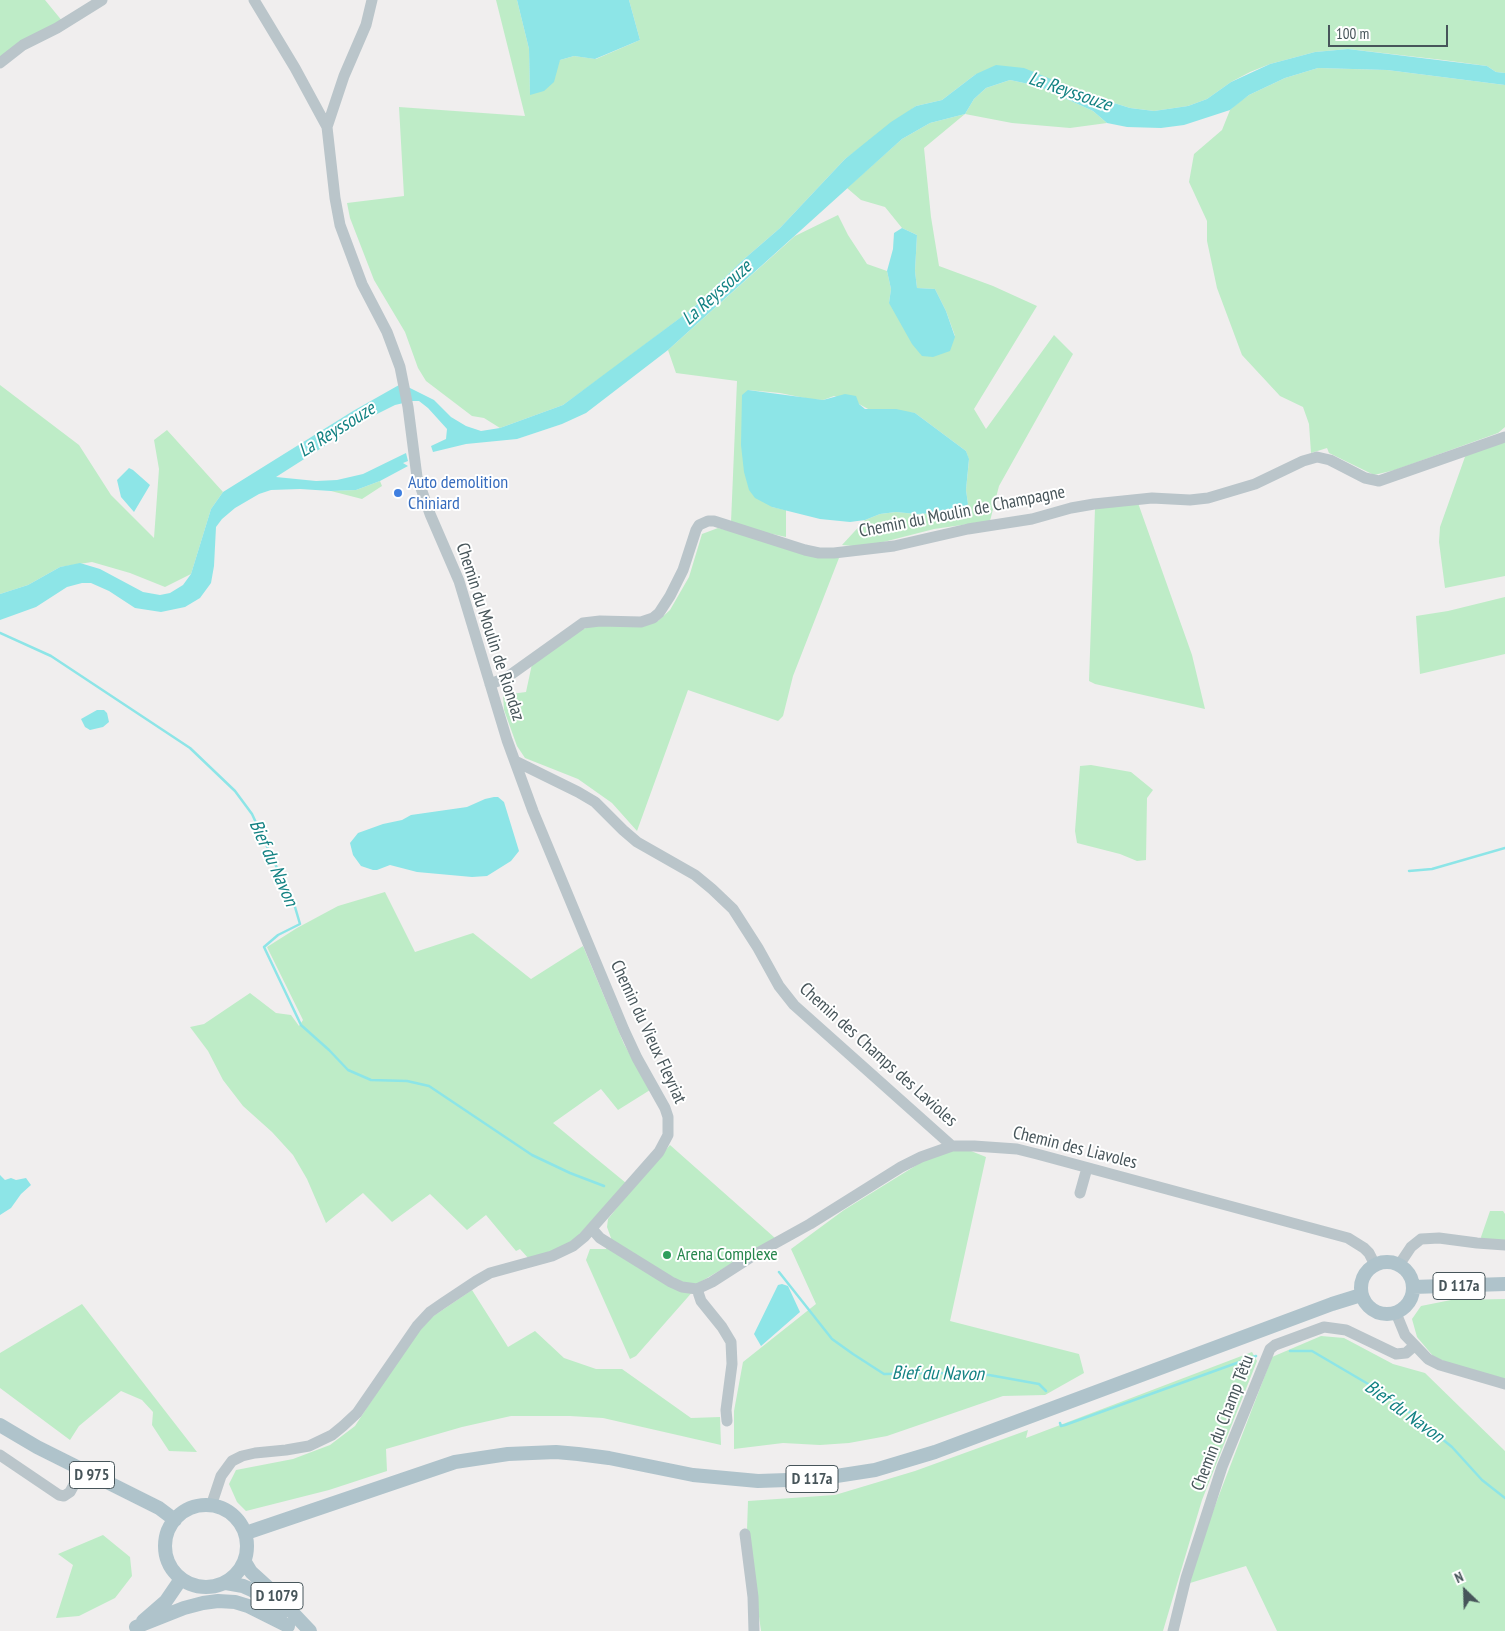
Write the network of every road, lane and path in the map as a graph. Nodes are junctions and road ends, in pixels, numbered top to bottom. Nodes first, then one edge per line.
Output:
1 (102, 0) edge
2 (254, 0) edge
3 (372, 0) edge
4 (0, 63) edge
5 (327, 127) junction
6 (1505, 437) edge
7 (490, 684) junction
8 (514, 761) junction
9 (952, 1146) junction
10 (1086, 1168) junction
11 (1080, 1193) dead end
12 (592, 1229) junction
13 (1505, 1245) edge
14 (1375, 1265) junction
15 (1399, 1265) junction
16 (1505, 1284) edge
17 (1413, 1287) junction
18 (697, 1289) junction
19 (1361, 1295) junction
20 (1396, 1313) junction
21 (1414, 1346) junction
22 (1505, 1384) edge
23 (727, 1421) dead end
24 (0, 1425) edge
25 (0, 1454) edge
26 (82, 1470) junction
27 (212, 1506) junction
28 (175, 1520) junction
29 (246, 1534) junction
30 (745, 1534) dead end
31 (244, 1562) junction
32 (181, 1579) junction
33 (226, 1583) junction
34 (290, 1628) edge
35 (132, 1629) edge
36 (310, 1631) edge
37 (754, 1631) edge
38 (1173, 1631) edge

1 - 4 street
2 - 5 street
3 - 5 street, Chemin du Moulin de Riondaz
5 - 7 street, Chemin du Moulin de Riondaz
6 - 7 street, Chemin du Moulin de Champagne
7 - 8 street, Chemin du Moulin de Riondaz
8 - 9 street, Chemin des Champs des Lavioles
8 - 12 street, Chemin du Vieux Fleyriat
9 - 10 street, Chemin des Liavoles
9 - 18 street, Chemin des Liavoles
10 - 11 street
10 - 14 street, Chemin des Liavoles
12 - 18 street
12 - 27 street, Chemin du Vieux Fleyriat
13 - 15 street
14 - 15 main road
14 - 19 main road
15 - 17 main road
16 - 17 main road, D 117a
17 - 20 main road
18 - 23 street
19 - 20 main road
19 - 29 main road, D 117a
20 - 21 street
21 - 22 street
21 - 38 street, Chemin du Champ Têtu
24 - 26 main road, D 975
25 - 26 street
26 - 28 main road, D 975
27 - 28 main road
27 - 29 main road
28 - 32 main road
29 - 31 main road
30 - 37 street
31 - 33 main road
31 - 36 main road, D 1079
32 - 33 main road
32 - 35 main road
33 - 34 main road, D 1079
34 - 35 main road

